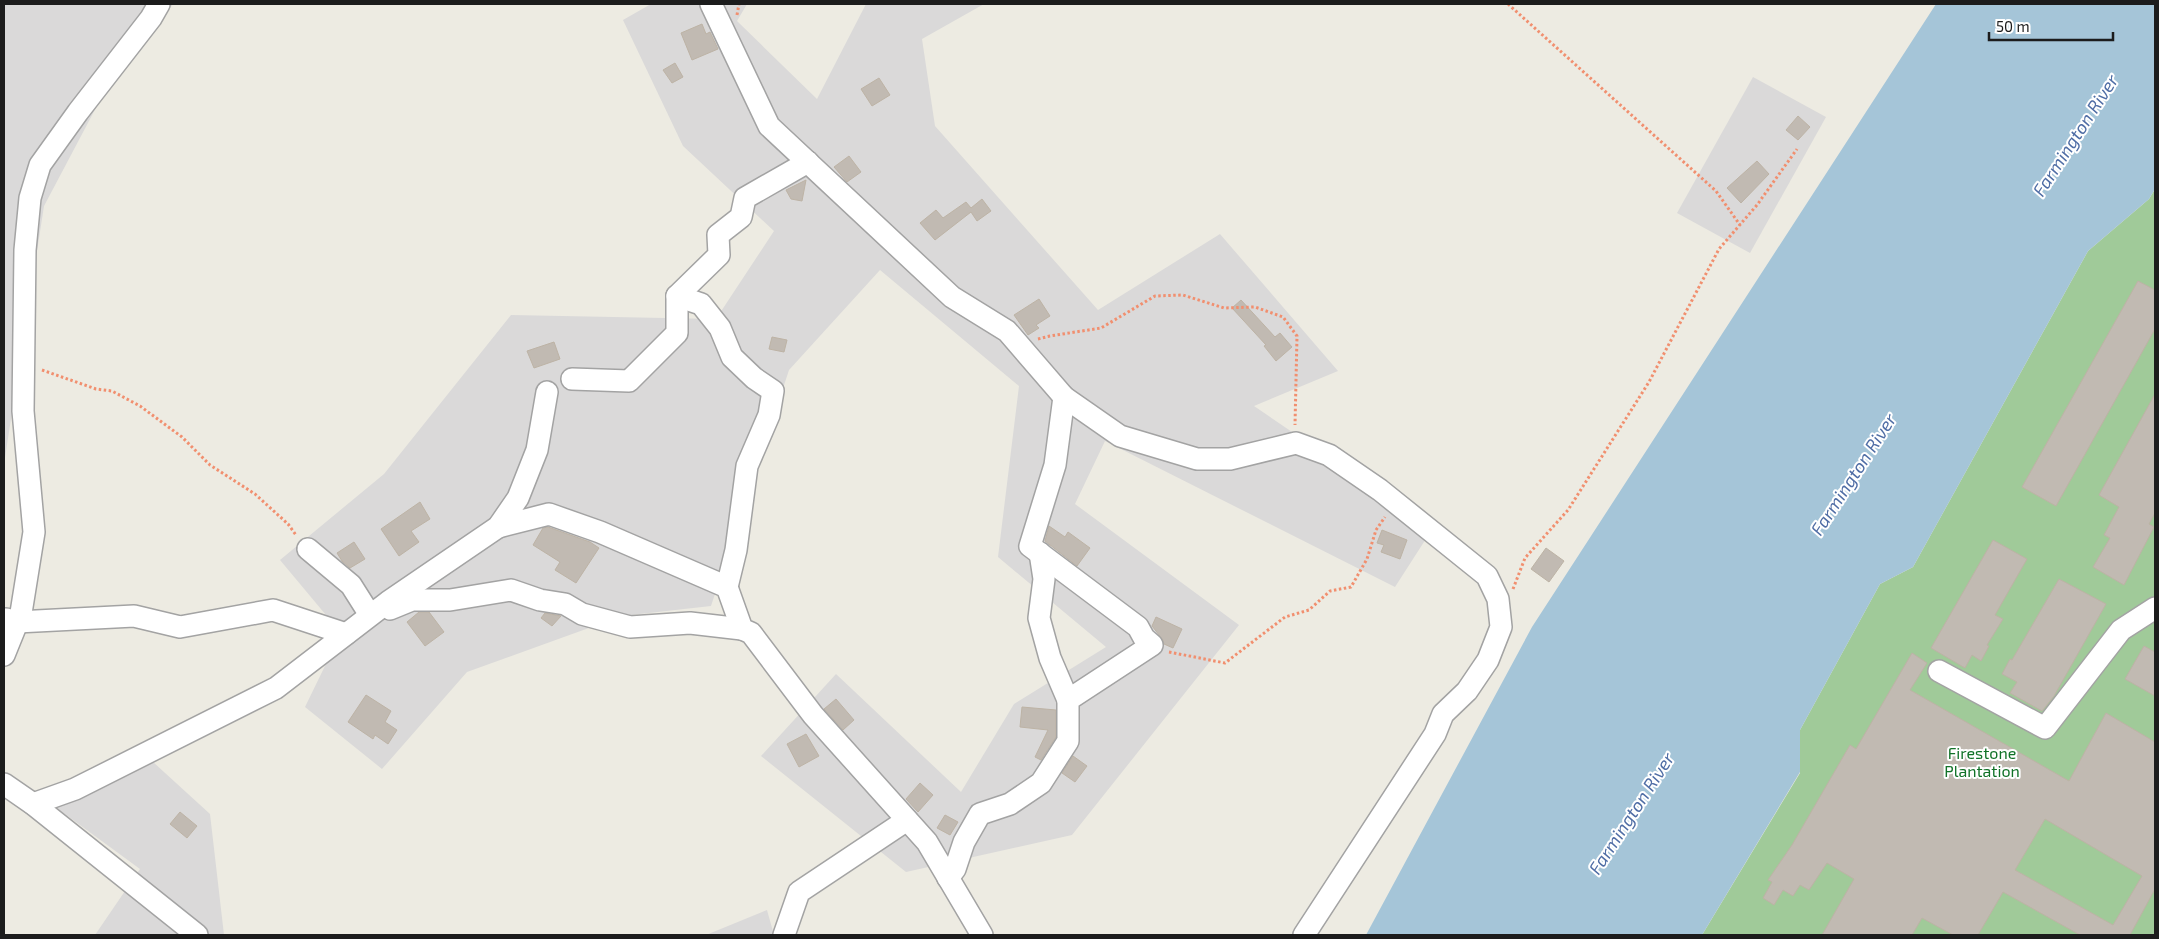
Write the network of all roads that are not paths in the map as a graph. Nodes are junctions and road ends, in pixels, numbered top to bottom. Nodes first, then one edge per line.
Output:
1 (159, 4) edge
2 (712, 4) edge
3 (808, 162) junction
4 (677, 296) junction
5 (572, 379) dead end
6 (547, 392) dead end
7 (1064, 397) junction
8 (498, 527) junction
9 (308, 549) road end
10 (1040, 554) junction
11 (727, 587) junction
12 (2155, 608) edge
13 (373, 613) junction
14 (10, 621) edge
15 (742, 629) junction
16 (346, 634) junction
17 (4, 655) edge
18 (1939, 671) dead end
19 (1068, 700) junction
20 (4, 784) edge
21 (33, 804) junction
22 (907, 820) junction
23 (948, 878) junction
24 (196, 935) edge
25 (784, 935) edge
26 (982, 935) edge
27 (1304, 935) edge

1 - 14 street
2 - 3 street
3 - 4 street
3 - 7 street
4 - 5 street
4 - 11 street
6 - 8 street
7 - 10 street
7 - 27 street
8 - 11 street
8 - 13 street
9 - 13 street
10 - 19 street
10 - 19 street
11 - 15 street
12 - 18 street
13 - 15 street
13 - 16 street
14 - 16 street
14 - 17 street
15 - 22 street
16 - 21 street
19 - 23 street
20 - 21 street
21 - 24 street
22 - 23 street
22 - 25 street
23 - 26 street

